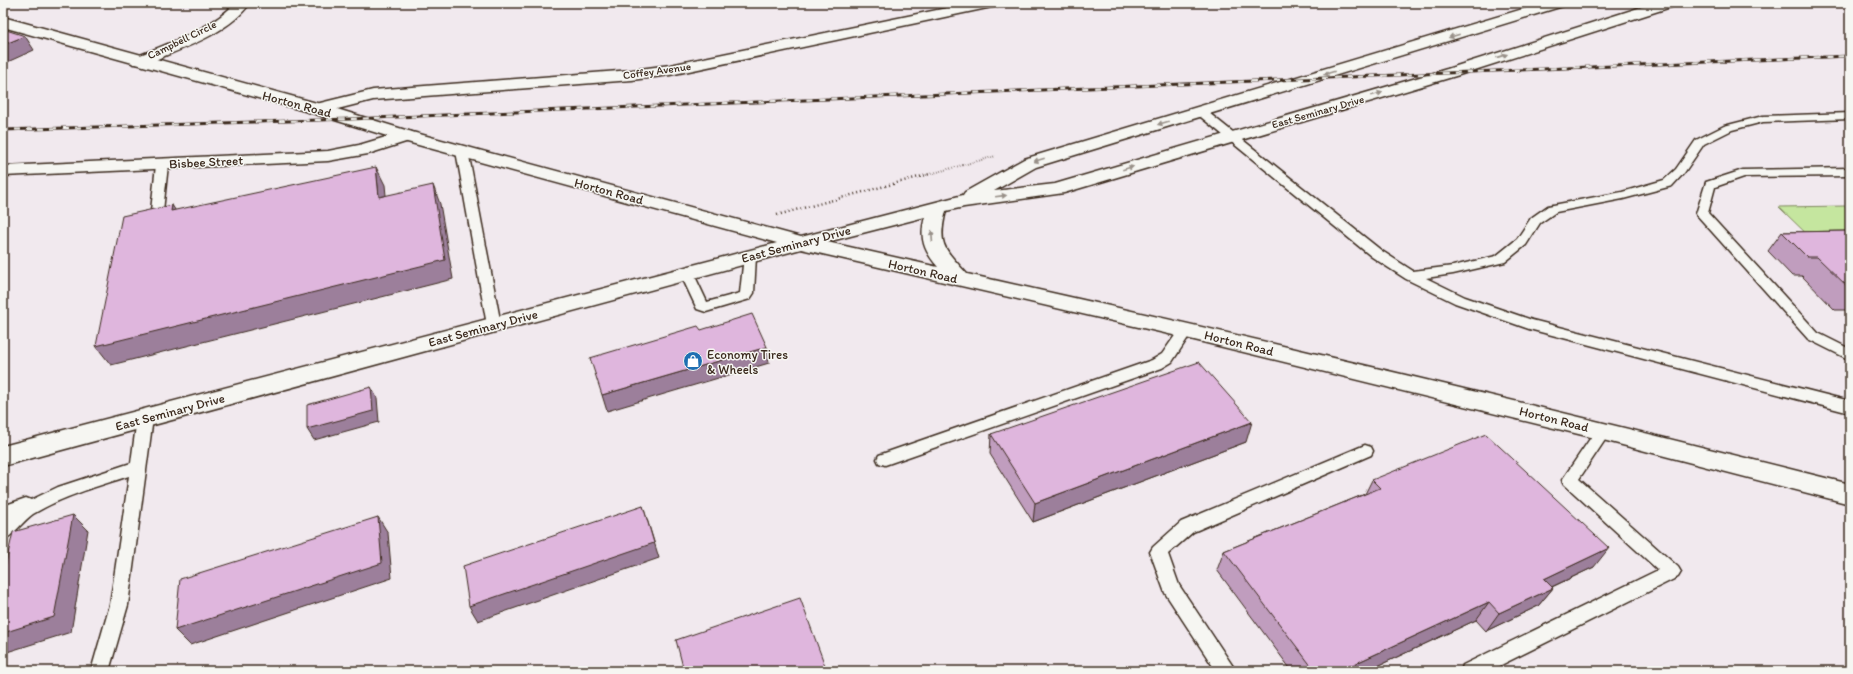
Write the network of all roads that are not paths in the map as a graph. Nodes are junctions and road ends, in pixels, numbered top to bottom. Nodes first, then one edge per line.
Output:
1 (243, 3) edge
2 (992, 3) edge
3 (1558, 3) edge
4 (1658, 4) edge
5 (3, 22) edge
6 (139, 61) junction
7 (318, 109) junction
8 (1200, 111) junction
9 (1850, 116) edge
10 (406, 136) junction
11 (1233, 137) junction
12 (462, 151) junction
13 (162, 165) junction
14 (3, 171) edge
15 (1850, 172) edge
16 (963, 201) junction
17 (937, 208) junction
18 (156, 220) edge
19 (800, 243) junction
20 (750, 256) junction
21 (687, 273) junction
22 (1411, 276) junction
23 (960, 279) junction
24 (494, 325) junction
25 (1186, 330) junction
26 (1850, 355) edge
27 (1850, 407) edge
28 (145, 418) junction
29 (1603, 431) junction
30 (1365, 451) dead end
31 (3, 456) edge
32 (885, 459) dead end
33 (138, 467) junction
34 (1850, 494) edge
35 (47, 498) junction
36 (3, 514) edge
37 (3, 533) edge
38 (100, 671) edge
39 (1227, 671) edge
40 (1470, 671) edge

1 - 6 street, Campbell Circle
2 - 7 street, Coffey Avenue
3 -> 8 street, East Seminary Drive
11 -> 4 street, East Seminary Drive
5 - 6 street, Horton Road
6 - 7 street, Horton Road
7 - 10 street, Horton Road
8 - 11 lane
8 -> 16 street, East Seminary Drive
9 - 22 lane
10 - 12 street, Horton Road
10 - 13 street, Bisbee Street
16 -> 11 street, East Seminary Drive
11 - 22 lane
12 - 19 street, Horton Road
12 - 24 lane
13 - 14 street, Bisbee Street
13 - 18 lane
15 - 26 lane
16 - 17 street, East Seminary Drive
17 - 19 street, East Seminary Drive
23 -> 17 street
19 - 20 street, East Seminary Drive
19 - 23 street, Horton Road
20 - 21 street, East Seminary Drive
20 - 21 lane
21 - 24 street, East Seminary Drive
22 - 27 lane
23 - 25 street, Horton Road
24 - 28 street, East Seminary Drive
25 - 29 street, Horton Road
25 - 32 lane
28 - 31 street, East Seminary Drive
28 - 33 lane
29 - 34 street, Horton Road
29 - 40 lane
30 - 39 lane
33 - 35 lane
33 - 38 lane
35 - 36 lane
35 - 37 lane

